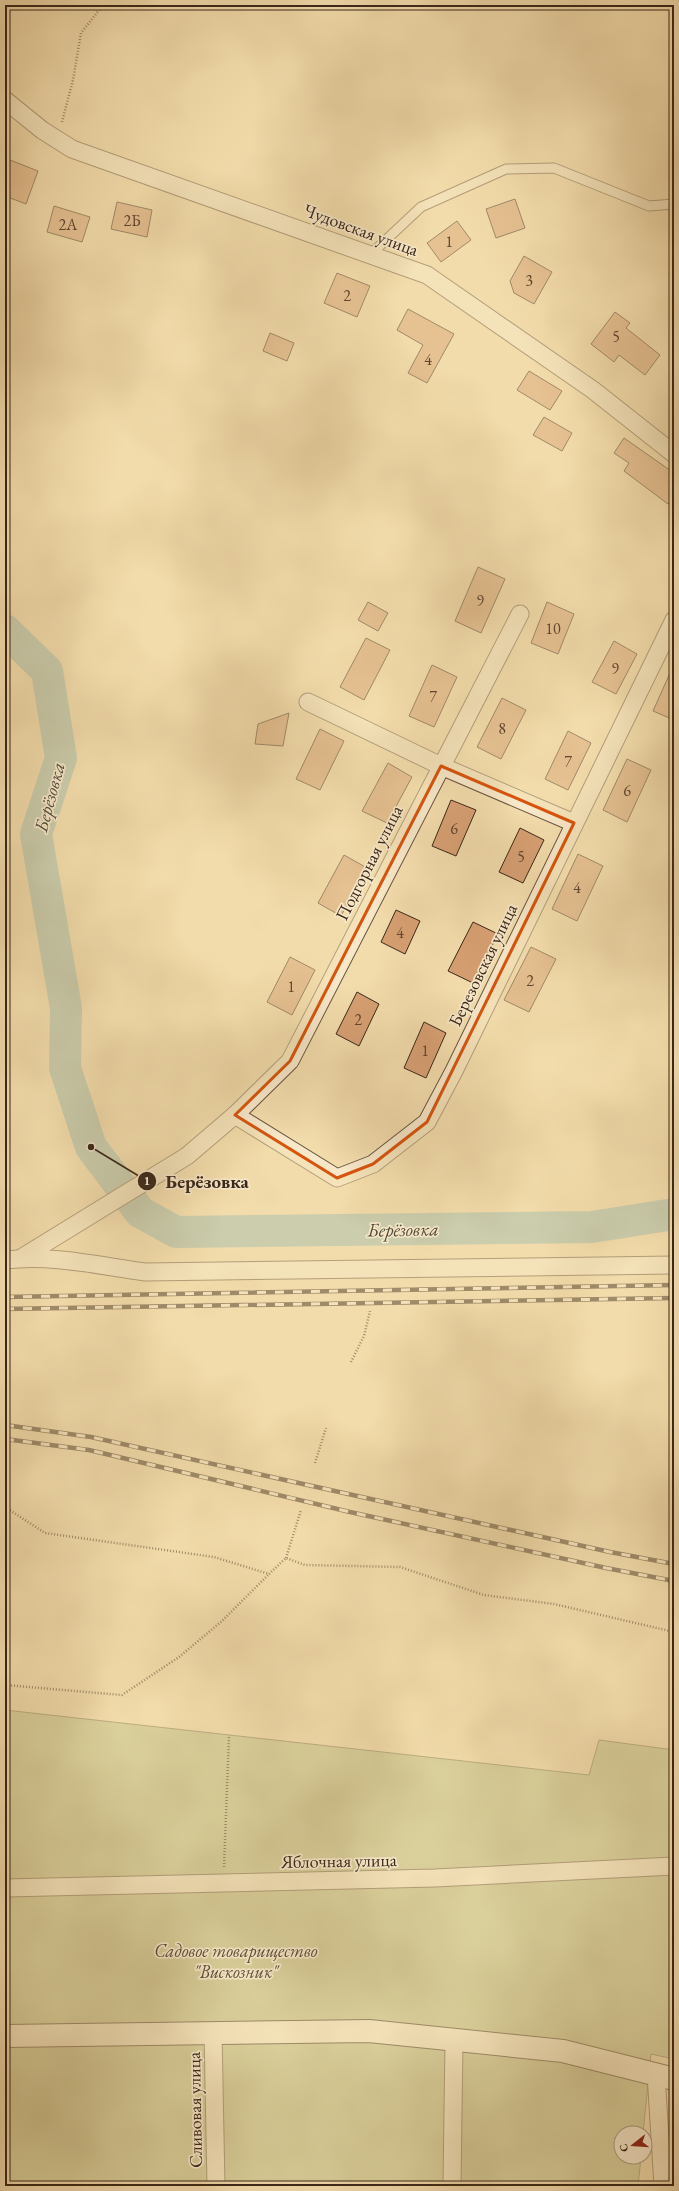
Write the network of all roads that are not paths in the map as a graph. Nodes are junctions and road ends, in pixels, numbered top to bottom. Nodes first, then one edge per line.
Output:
1 (5, 100) edge
2 (674, 204) edge
3 (371, 254) junction
4 (674, 454) edge
5 (520, 614) dead end
6 (674, 620) edge
7 (308, 702) dead end
8 (441, 766) junction
9 (574, 823) junction
10 (235, 1115) junction
11 (13, 1259) edge
12 (674, 1265) edge
13 (674, 1866) edge
14 (5, 1888) edge
15 (214, 2032) junction
16 (5, 2036) edge
17 (454, 2040) junction
18 (665, 2077) edge
19 (664, 2184) edge
20 (216, 2186) edge
21 (452, 2186) edge

1 - 3 street, Чудовская улица
2 - 3 lane
3 - 4 street, Чудовская улица
5 - 8 street, Подгорная улица
6 - 9 street, Березовская улица
7 - 8 street
8 - 9 street
8 - 10 street, Подгорная улица
9 - 10 street, Березовская улица
10 - 11 street, Подгорная улица
11 - 12 street
13 - 14 street, Яблочная улица
15 - 16 street
15 - 17 street
15 - 20 street, Сливовая улица
17 - 18 street
17 - 21 street
18 - 19 street

